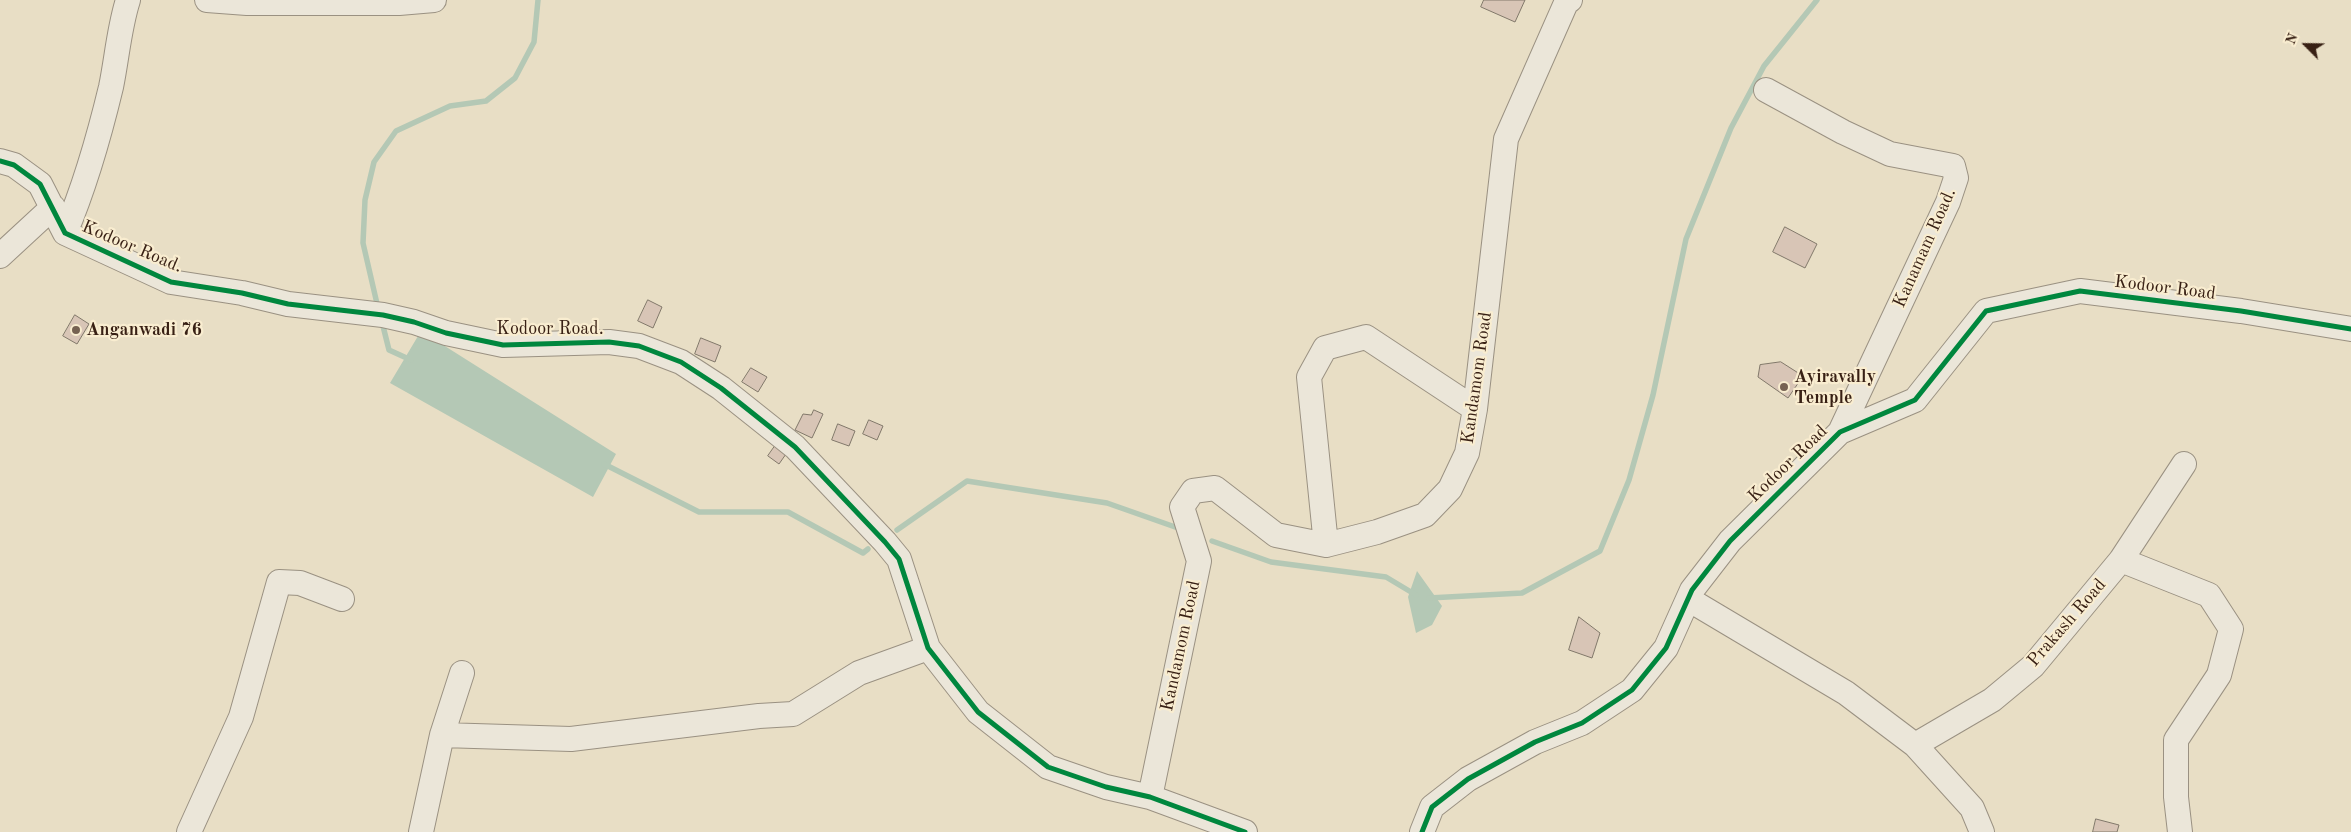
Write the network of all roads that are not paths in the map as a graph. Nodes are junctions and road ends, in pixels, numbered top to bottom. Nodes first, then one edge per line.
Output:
1 (128, 0) edge
2 (207, 0) edge
3 (434, 0) edge
4 (1570, 0) edge
5 (1766, 90) dead end
6 (0, 161) edge
7 (53, 207) junction
8 (65, 233) junction
9 (0, 256) edge
10 (2351, 329) edge
11 (1475, 409) junction
12 (1840, 432) junction
13 (2184, 464) dead end
14 (1326, 545) junction
15 (2121, 560) junction
16 (342, 599) dead end
17 (1688, 599) junction
18 (928, 648) junction
19 (462, 673) dead end
20 (442, 735) junction
21 (1914, 745) junction
22 (1150, 797) junction
23 (189, 832) edge
24 (422, 832) edge
25 (1245, 832) edge
26 (1422, 832) edge
27 (1982, 832) edge
28 (2180, 832) edge

1 - 8 street
2 - 3 street
4 - 11 street, Kandamom Road
5 - 12 street, Kanamam Road.
6 - 7 street, Kodoor Road.
7 - 8 street, Kodoor Road.
7 - 9 street
8 - 18 street, Kodoor Road.
10 - 12 street, Kodoor Road
11 - 14 street, Kandamom Road
11 - 14 street
12 - 17 street, Kodoor Road
13 - 15 street, Prakash Road
14 - 22 street, Kandamom Road
15 - 21 street, Prakash Road
15 - 28 street
16 - 23 street
17 - 21 street
17 - 26 street, Kodoor Road
18 - 20 street
18 - 22 street, Kodoor Road.
19 - 20 street
20 - 24 street
21 - 27 street
22 - 25 street, Kodoor Road.

